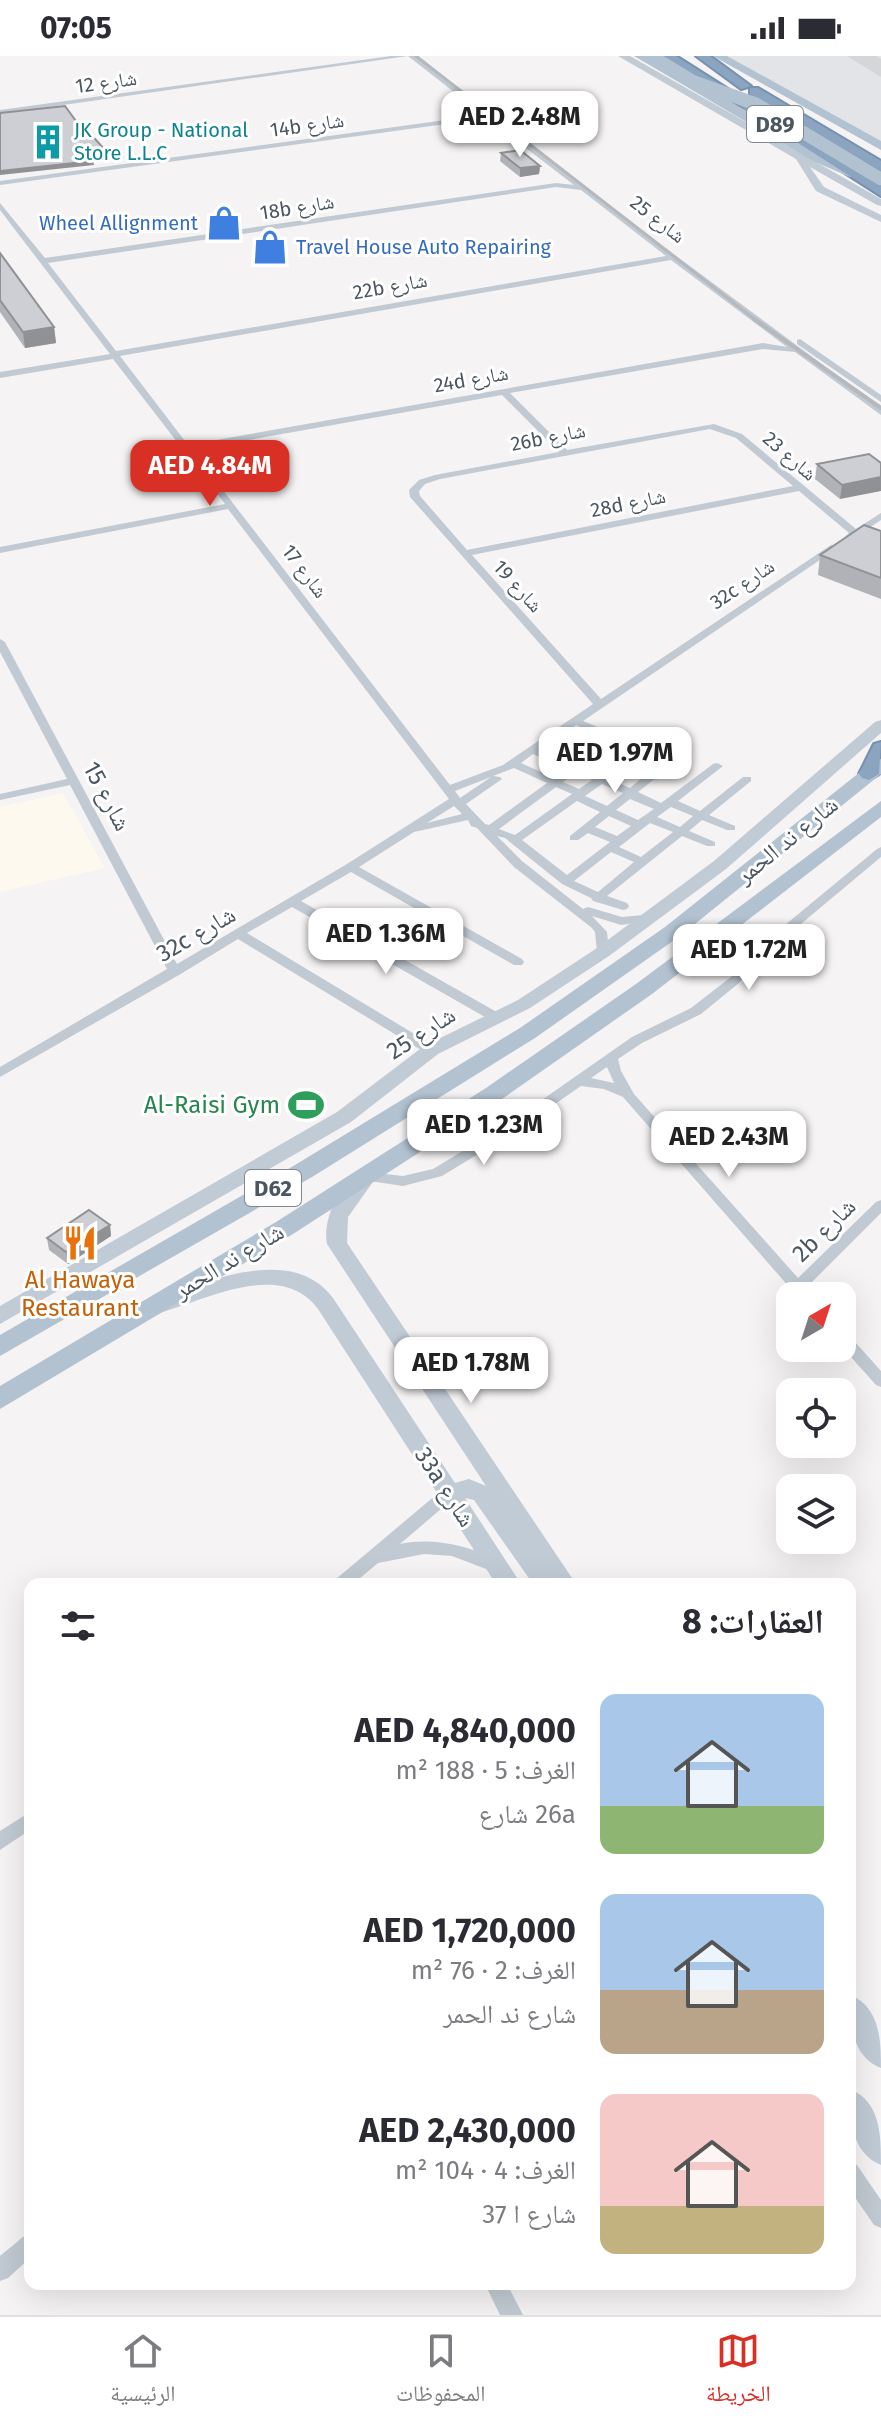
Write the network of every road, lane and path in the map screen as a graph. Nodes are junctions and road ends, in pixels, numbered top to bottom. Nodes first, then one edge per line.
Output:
1 (405, 56) edge
2 (411, 56) edge
3 (424, 56) edge
4 (623, 56) edge
5 (640, 56) edge
6 (651, 56) edge
7 (668, 56) edge
8 (691, 56) edge
9 (702, 56) edge
10 (719, 56) edge
11 (745, 86) junction
12 (0, 112) edge
13 (485, 112) junction
14 (475, 118) junction
15 (495, 120) junction
16 (881, 146) edge
17 (791, 153) junction
18 (881, 167) edge
19 (569, 177) junction
20 (881, 179) edge
21 (854, 181) junction
22 (0, 183) edge
23 (556, 185) junction
24 (585, 189) junction
25 (881, 192) edge
26 (842, 201) junction
27 (881, 203) edge
28 (0, 205) edge
29 (881, 219) edge
30 (672, 257) junction
31 (43, 261) junction
32 (775, 335) junction
33 (763, 346) junction
34 (795, 350) junction
35 (115, 355) junction
36 (0, 375) edge
37 (503, 391) junction
38 (881, 399) edge
39 (881, 412) edge
40 (692, 428) joint
41 (186, 448) junction
42 (565, 453) junction
43 (798, 488) junction
44 (414, 490) joint
45 (231, 506) junction
46 (881, 516) edge
47 (855, 533) junction
48 (0, 550) edge
49 (465, 553) junction
50 (0, 642) edge
51 (600, 705) junction
52 (575, 721) junction
53 (881, 725) edge
54 (554, 735) junction
55 (881, 748) edge
56 (532, 750) junction
57 (596, 752) junction
58 (510, 765) junction
59 (717, 766) dead end
60 (575, 768) junction
61 (875, 769) edge
62 (655, 777) junction
63 (601, 779) junction
64 (747, 779) dead end
65 (74, 781) junction
66 (555, 782) junction
67 (632, 794) junction
68 (579, 795) junction
69 (0, 797) edge
70 (454, 798) junction
71 (665, 805) junction
72 (881, 807) edge
73 (608, 811) junction
74 (701, 816) junction
75 (472, 820) junction
76 (644, 821) junction
77 (493, 828) junction
78 (587, 828) junction
79 (731, 828) dead end
80 (412, 830) junction
81 (681, 831) junction
82 (574, 838) dead end
83 (515, 840) junction
84 (614, 844) junction
85 (711, 844) dead end
86 (881, 851) edge
87 (643, 862) junction
88 (351, 867) junction
89 (566, 881) junction
90 (597, 898) junction
91 (293, 902) junction
92 (570, 903) junction
93 (623, 906) dead end
94 (650, 917) junction
95 (239, 934) junction
96 (603, 952) junction
97 (518, 962) dead end
98 (175, 972) junction
99 (497, 1018) junction
100 (431, 1050) junction
101 (611, 1057) junction
102 (0, 1073) edge
103 (578, 1081) junction
104 (629, 1097) junction
105 (367, 1178) junction
106 (881, 1205) edge
107 (794, 1282) edge
108 (810, 1282) edge
109 (154, 1307) junction
110 (0, 1316) edge
111 (0, 1347) edge
112 (856, 1353) edge
113 (881, 1381) edge
114 (0, 1399) edge
115 (449, 1493) junction
116 (372, 1560) junction
117 (503, 1575) edge
118 (350, 1578) edge
119 (542, 1578) edge
120 (560, 1578) edge
121 (24, 1824) edge
122 (0, 1842) edge
123 (856, 2017) edge
124 (881, 2054) edge
125 (856, 2112) edge
126 (881, 2150) edge
127 (856, 2181) edge
128 (881, 2218) edge
129 (24, 2249) edge
130 (0, 2270) edge
131 (499, 2290) edge
132 (512, 2315) edge

1 - 12 street, شارع 12
2 - 13 street, شارع 25
3 - 38 street, شارع 25
4 - 17 street
5 - 21 main road
6 - 20 main road, bridge
7 - 21 highway, D89
8 - 11 highway, D89
9 - 11 highway
10 - 16 main road
11 - 18 highway, D89
13 - 14 street, 14b شارع
13 - 15 street, شارع 25
14 - 15 street, 14b شارع
14 - 22 street, 14b شارع
15 - 19 street, شارع 25
17 - 21 street
17 - 26 street
19 - 23 street, 18b شارع
19 - 24 street, شارع 25
21 - 25 highway, D89
21 - 26 street
21 - 27 street
23 - 24 street, 18b شارع
23 - 31 street, 18b شارع
24 - 30 street, شارع 25
26 - 29 street
28 - 31 street, شارع 17
30 - 32 street, شارع 25
30 - 35 street, 22b شارع
31 - 35 street, شارع 17
32 - 33 street
32 - 34 street, شارع 25
33 - 34 street, 24d شارع
33 - 37 street, 24d شارع
34 - 39 street, شارع 25
35 - 36 street, 22b شارع
35 - 41 street, شارع 17
37 - 41 street, 24d شارع
37 - 42 street
40 - 42 street, 26b شارع
40 - 43 street, شارع 23
41 - 45 street, شارع 17
42 - 44 street, 26b شارع
43 - 47 street, شارع 23
43 - 49 street, 28d شارع
44 - 49 street, شارع 19
45 - 48 street
45 - 70 street, شارع 17
46 - 47 street, 32c شارع
47 - 51 street, 32c شارع
49 - 51 street, شارع 19
50 - 65 street, شارع 15
51 - 52 street, 32c شارع
52 - 54 street, 32c شارع
52 - 62 street
53 - 94 street, شارع 25
54 - 56 street, 32c شارع
54 - 57 street
55 - 61 highway
56 - 58 street, 32c شارع
56 - 60 street
57 - 60 street
57 - 62 street
58 - 66 street
58 - 70 street, 32c شارع
58 - 70 street, 32c شارع
59 - 71 street
60 - 63 street
60 - 66 street
61 - 111 main road, شارع ند الحمر / D62
62 - 67 street
63 - 67 street
63 - 68 street
64 - 74 street
65 - 69 street
65 - 98 street, شارع 15
66 - 68 street
66 - 77 street
67 - 71 street
67 - 73 street
68 - 73 street
68 - 83 street
70 - 75 street, شارع 17
70 - 80 street, 32c شارع
71 - 74 street
71 - 76 street
72 - 105 main road, شارع ند الحمر / D62
73 - 76 street
73 - 78 street
74 - 79 street
74 - 81 street
75 - 77 street
75 - 80 street, 32c شارع
75 - 92 street, شارع 17
76 - 81 street
76 - 84 street
77 - 83 street
78 - 82 street
78 - 84 street
80 - 88 street, 32c شارع
81 - 85 street
81 - 87 street
83 - 89 street
84 - 87 street
84 - 89 street
86 - 101 street
87 - 90 street
88 - 91 street, 32c شارع
88 - 97 street
89 - 90 street
90 - 93 street
91 - 95 street, 32c شارع
91 - 99 street
92 - 94 street, شارع 17
92 - 96 street, شارع 17
94 - 96 street, شارع 25
95 - 98 street, 32c شارع
95 - 100 street
96 - 99 street, شارع 25
98 - 102 street, 32c شارع
99 - 100 street, شارع 25
100 - 110 street, شارع 25
101 - 103 street
101 - 104 street
103 - 104 street
103 - 105 street
104 - 107 street
105 - 109 main road, شارع ند الحمر / D62
105 - 120 street, 33a شارع
106 - 108 street, 2b شارع
109 - 114 main road, شارع ند الحمر / D62
109 - 115 street, 33a شارع
112 - 113 street
115 - 116 street
115 - 117 street, 33a شارع
115 - 119 street
116 - 117 street
116 - 118 street
121 - 122 street
123 - 124 street
125 - 126 street
127 - 128 street
129 - 130 street
131 - 132 street

